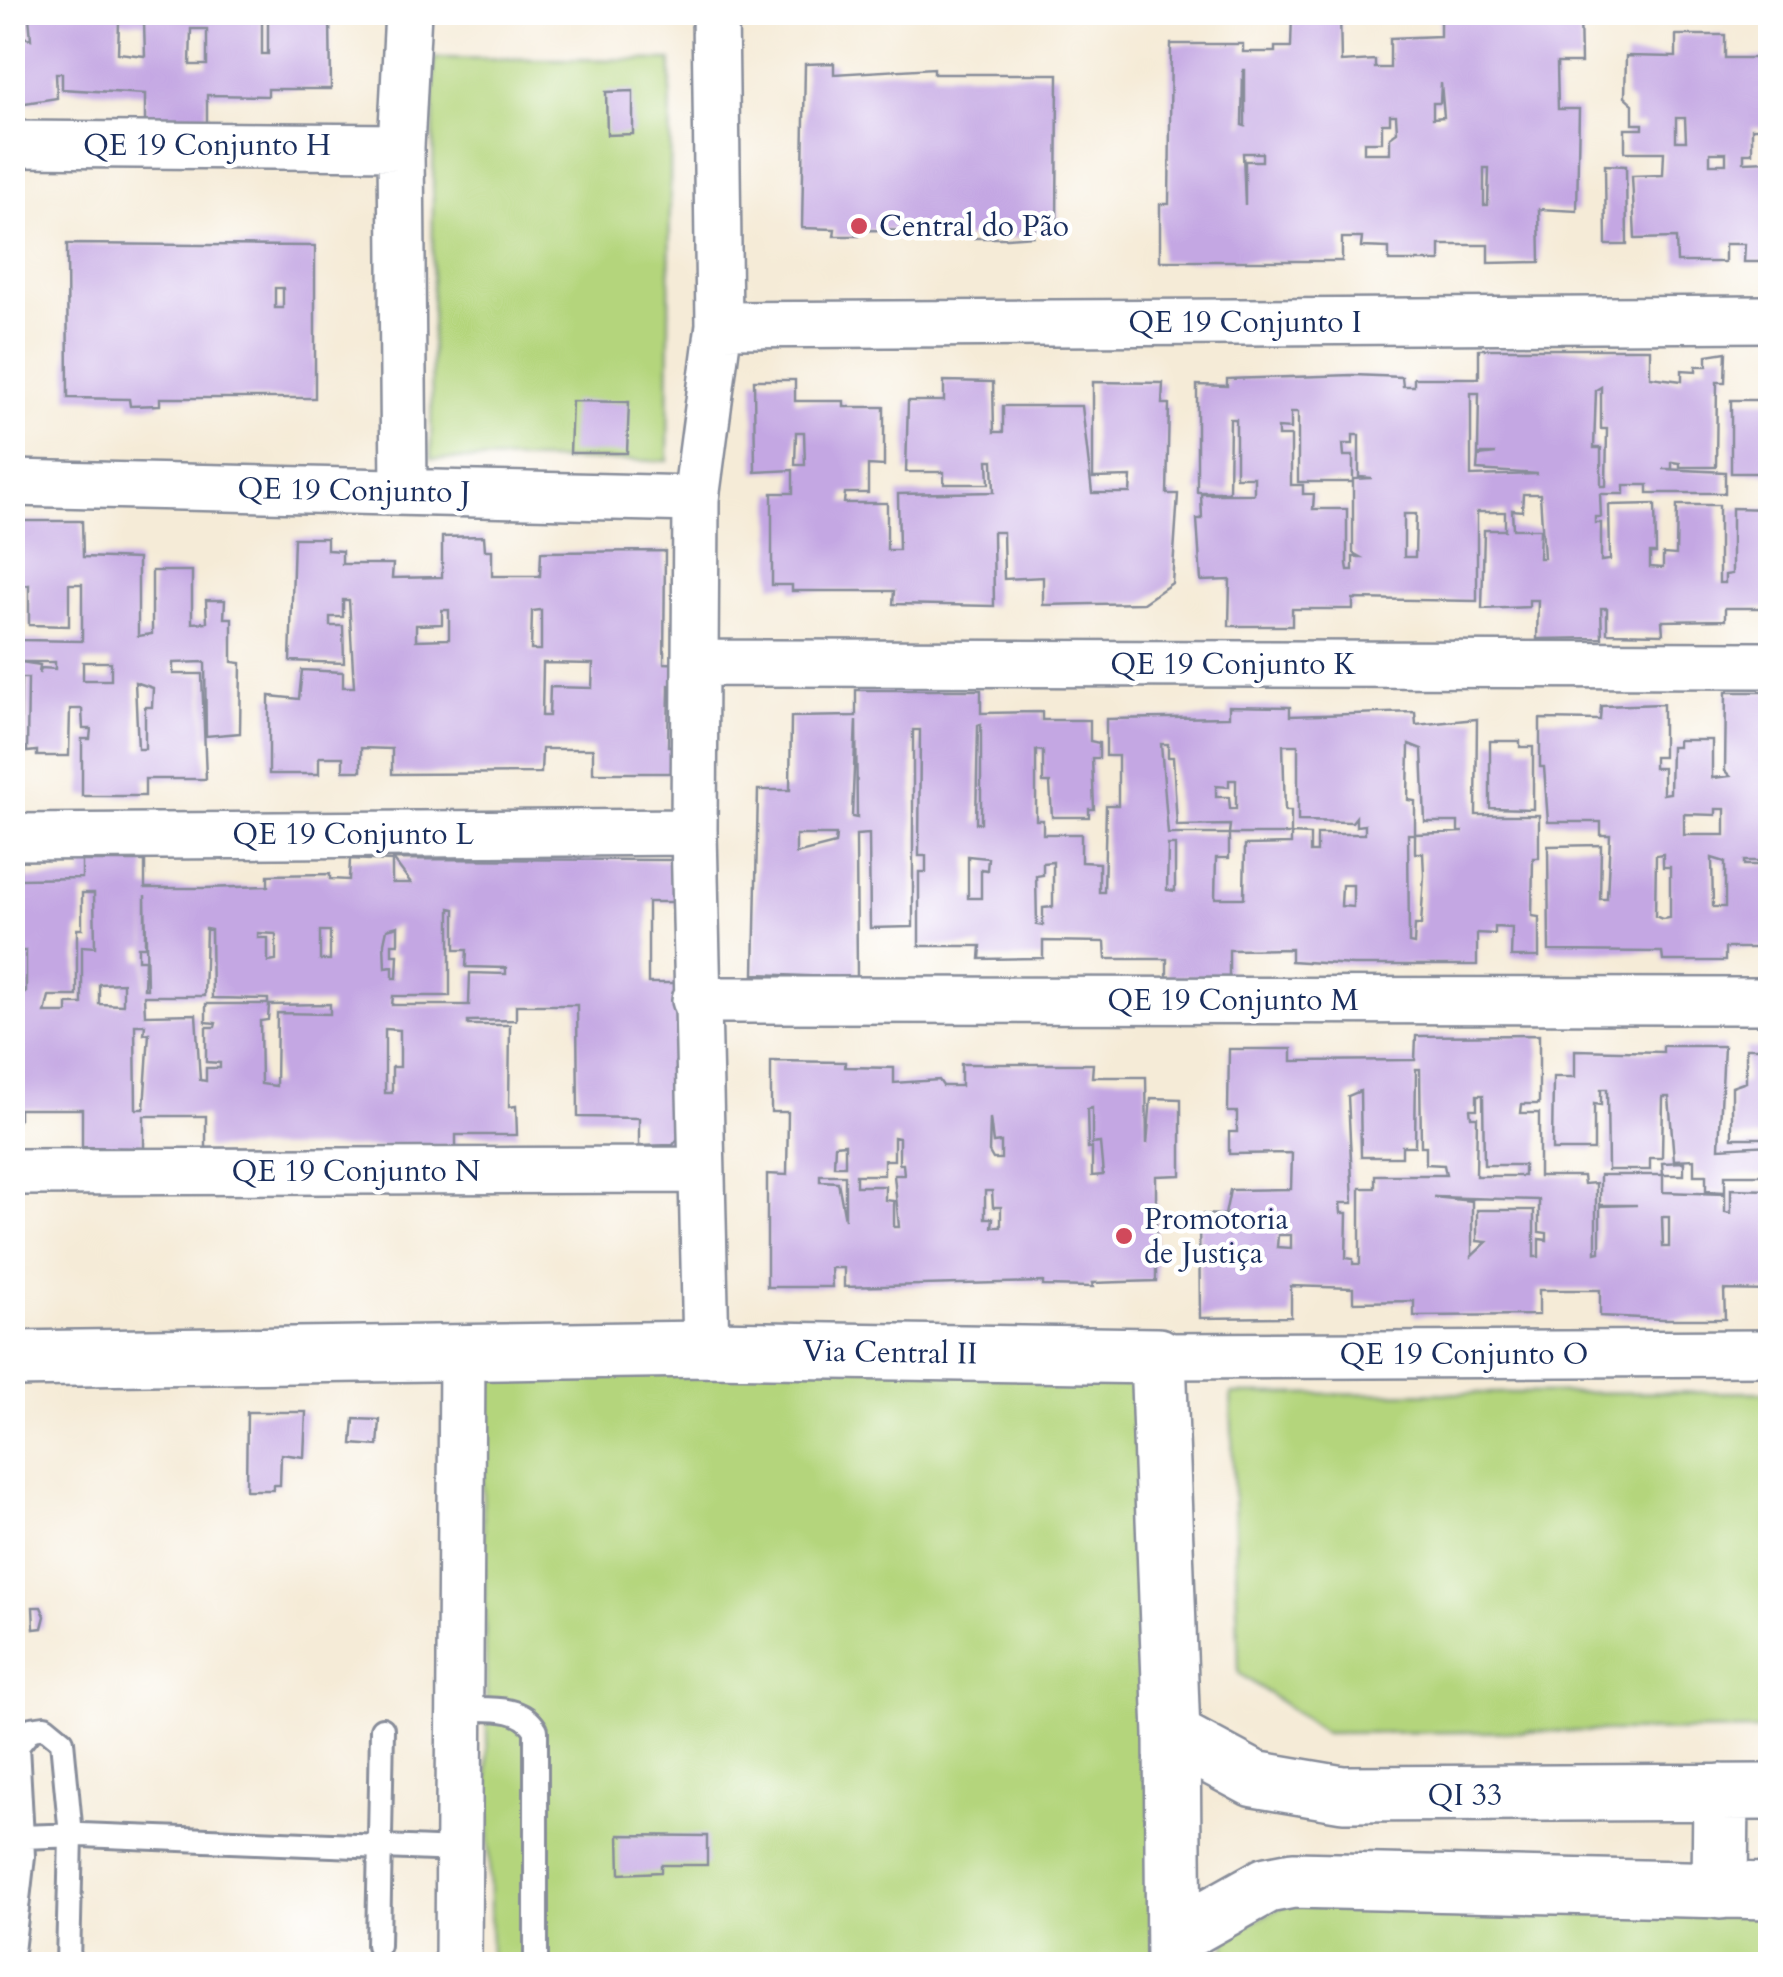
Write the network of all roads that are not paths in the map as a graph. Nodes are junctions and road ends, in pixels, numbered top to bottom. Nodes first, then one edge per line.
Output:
1 (408, 12) edge
2 (715, 12) edge
3 (12, 144) edge
4 (401, 147) junction
5 (1770, 318) edge
6 (719, 324) junction
7 (12, 483) edge
8 (404, 490) junction
9 (696, 499) junction
10 (696, 663) junction
11 (1770, 665) edge
12 (694, 832) junction
13 (12, 837) edge
14 (695, 1000) junction
15 (1770, 1001) edge
16 (700, 1170) junction
17 (12, 1172) edge
18 (706, 1349) junction
19 (1770, 1352) edge
20 (462, 1354) junction
21 (1158, 1356) junction
22 (12, 1359) edge
23 (458, 1709) junction
24 (382, 1729) dead end
25 (1172, 1735) junction
26 (1746, 1792) edge
27 (71, 1835) junction
28 (20, 1837) junction
29 (380, 1847) junction
30 (459, 1850) junction
31 (1745, 1891) edge
32 (378, 1945) dead end
33 (1174, 1951) edge
34 (12, 1952) edge
35 (68, 1964) edge
36 (458, 1964) edge
37 (536, 1964) edge

1 - 4 street
2 - 6 street
3 - 4 street, QE 19 Conjunto H
4 - 8 street
5 - 6 street, QE 19 Conjunto I
6 - 9 street
7 - 8 street, QE 19 Conjunto J
8 - 9 street, QE 19 Conjunto J
9 - 10 street
10 - 11 street, QE 19 Conjunto K
10 - 12 street
12 - 13 street, QE 19 Conjunto L
12 - 14 street
14 - 15 street, QE 19 Conjunto M
14 - 16 street
16 - 17 street, QE 19 Conjunto N
16 - 18 street
18 - 20 street, Via Central II
18 - 21 street, Via Central II
19 - 21 street, QE 19 Conjunto O
20 - 22 street, Via Central II
20 - 23 street
21 - 25 street
23 - 30 street
23 - 37 lane
24 - 29 lane
25 - 26 street, QI 33
25 - 33 street
26 - 31 street
27 - 28 lane
27 - 28 lane
27 - 29 lane
27 - 35 lane
28 - 34 lane
29 - 30 lane
29 - 32 lane
30 - 36 street
31 - 33 street

